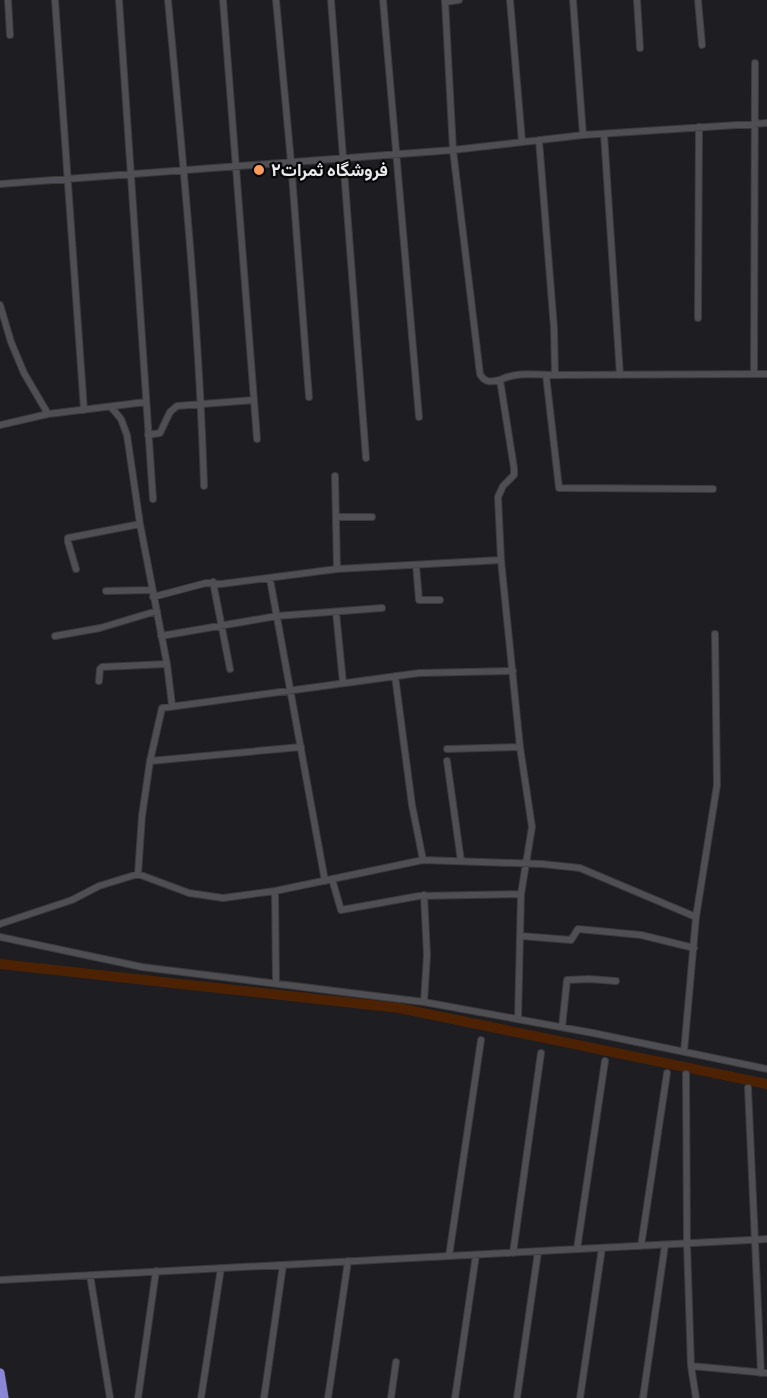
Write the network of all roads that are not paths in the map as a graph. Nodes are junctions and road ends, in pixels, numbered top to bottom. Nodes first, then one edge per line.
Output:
1 (8, 0) edge
2 (55, 0) edge
3 (119, 0) edge
4 (168, 0) edge
5 (223, 0) edge
6 (276, 0) edge
7 (331, 0) edge
8 (383, 0) edge
9 (459, 0) edge
10 (510, 0) edge
11 (573, 0) edge
12 (637, 0) edge
13 (698, 0) edge
14 (445, 1) edge
15 (10, 34) dead end
16 (702, 45) dead end
17 (640, 48) dead end
18 (755, 63) dead end
19 (767, 123) edge
20 (755, 124) junction
21 (699, 127) junction
22 (604, 134) junction
23 (583, 135) junction
24 (539, 140) junction
25 (522, 141) junction
26 (453, 150) junction
27 (397, 154) junction
28 (344, 158) junction
29 (291, 162) junction
30 (237, 166) junction
31 (184, 170) junction
32 (130, 174) junction
33 (69, 179) junction
34 (0, 184) edge
35 (0, 305) edge
36 (698, 318) dead end
37 (754, 374) junction
38 (767, 374) edge
39 (546, 375) junction
40 (555, 375) junction
41 (620, 375) junction
42 (500, 380) junction
43 (309, 397) dead end
44 (254, 400) junction
45 (146, 402) junction
46 (201, 404) junction
47 (111, 407) junction
48 (84, 410) junction
49 (48, 414) junction
50 (419, 417) dead end
51 (0, 425) edge
52 (148, 435) junction
53 (257, 440) dead end
54 (366, 458) dead end
55 (335, 476) dead end
56 (204, 486) dead end
57 (713, 489) dead end
58 (153, 499) dead end
59 (336, 517) junction
60 (372, 517) dead end
61 (140, 524) junction
62 (501, 560) junction
63 (416, 565) junction
64 (76, 569) dead end
65 (337, 569) junction
66 (270, 579) junction
67 (213, 582) junction
68 (106, 591) dead end
69 (152, 593) junction
70 (440, 600) dead end
71 (382, 608) dead end
72 (157, 611) junction
73 (336, 612) junction
74 (277, 616) junction
75 (222, 624) junction
76 (715, 634) dead end
77 (55, 636) dead end
78 (161, 636) junction
79 (167, 664) junction
80 (230, 669) dead end
81 (513, 671) junction
82 (395, 676) junction
83 (99, 681) dead end
84 (343, 684) junction
85 (290, 691) junction
86 (172, 705) junction
87 (301, 747) junction
88 (520, 747) junction
89 (447, 749) dead end
90 (150, 761) junction
91 (447, 761) dead end
92 (423, 860) junction
93 (461, 861) junction
94 (526, 864) junction
95 (138, 874) junction
96 (329, 880) junction
97 (275, 891) junction
98 (521, 894) junction
99 (424, 895) junction
100 (696, 917) junction
101 (0, 924) edge
102 (521, 936) junction
103 (0, 937) edge
104 (694, 948) junction
105 (616, 981) dead end
106 (276, 983) junction
107 (424, 1002) junction
108 (518, 1019) junction
109 (562, 1027) junction
110 (481, 1040) dead end
111 (684, 1052) junction
112 (541, 1053) dead end
113 (605, 1061) dead end
114 (767, 1069) edge
115 (667, 1073) dead end
116 (686, 1074) dead end
117 (748, 1088) dead end
118 (767, 1239) edge
119 (754, 1240) junction
120 (687, 1244) junction
121 (665, 1245) junction
122 (641, 1246) junction
123 (602, 1248) junction
124 (577, 1250) junction
125 (538, 1251) junction
126 (513, 1253) junction
127 (476, 1255) junction
128 (449, 1256) junction
129 (348, 1261) junction
130 (283, 1264) junction
131 (221, 1268) junction
132 (156, 1271) junction
133 (90, 1275) junction
134 (0, 1280) edge
135 (396, 1362) dead end
136 (691, 1366) junction
137 (0, 1373) edge
138 (764, 1373) edge
139 (4, 1398) edge
140 (110, 1398) edge
141 (138, 1398) edge
142 (201, 1398) edge
143 (264, 1398) edge
144 (328, 1398) edge
145 (391, 1398) edge
146 (455, 1398) edge
147 (517, 1398) edge
148 (580, 1398) edge
149 (643, 1398) edge
150 (696, 1398) edge

1 - 15 street
2 - 33 street
3 - 32 street
4 - 31 street
5 - 30 street
6 - 29 street
7 - 28 street
8 - 27 street
9 - 14 street
10 - 25 street
11 - 23 street
12 - 17 street
13 - 16 street
14 - 26 street
18 - 20 street
19 - 20 street
20 - 21 street
20 - 37 street
21 - 22 street
21 - 36 street
22 - 23 street
22 - 41 street
23 - 24 street
24 - 25 street
24 - 40 street
25 - 26 street
26 - 27 street
26 - 42 street
27 - 28 street
27 - 50 street
28 - 29 street
28 - 54 street
29 - 30 street
29 - 43 street
30 - 31 street
30 - 44 street
31 - 32 street
31 - 46 street
32 - 33 street
32 - 45 street
33 - 34 street
33 - 48 street
35 - 49 street
37 - 38 street
37 - 41 street
39 - 40 street
39 - 42 street
39 - 57 street
40 - 41 street
42 - 62 street
44 - 46 street
44 - 53 street
45 - 47 street
45 - 52 street
46 - 52 street
46 - 56 street
47 - 48 street
47 - 61 street
48 - 49 street
49 - 51 street
52 - 58 street
55 - 59 street
59 - 60 street
59 - 65 street
61 - 64 street
61 - 69 street
62 - 63 street
62 - 81 street
63 - 65 street
63 - 70 street
65 - 66 street
66 - 67 street
66 - 74 street
67 - 69 street
67 - 75 street
68 - 69 street
69 - 72 street
71 - 73 street
72 - 77 street
72 - 78 street
73 - 74 street
73 - 84 street
74 - 75 street
74 - 85 street
75 - 78 street
75 - 80 street
76 - 100 street
78 - 79 street
79 - 83 street
79 - 86 street
81 - 82 street
81 - 88 street
82 - 84 street
82 - 92 street
84 - 85 street
85 - 86 street
85 - 87 street
86 - 90 street
87 - 90 street
87 - 96 street
88 - 89 street
88 - 94 street
90 - 95 street
91 - 93 street
92 - 93 street
92 - 96 street
93 - 94 street
94 - 98 street
94 - 100 street
95 - 97 street
95 - 101 street
96 - 97 street
96 - 99 street
97 - 106 street
98 - 99 street
98 - 102 street
99 - 107 street
100 - 104 street
102 - 104 street
102 - 108 street
103 - 106 street
104 - 111 street
105 - 109 street
106 - 107 street
107 - 108 street
108 - 109 street
109 - 111 street
110 - 128 street
111 - 114 street
112 - 126 street
113 - 124 street
115 - 122 street
116 - 120 street
117 - 119 street
118 - 119 street
119 - 120 street
119 - 138 street
120 - 121 street
120 - 136 street
121 - 122 street
121 - 149 street
122 - 123 street
123 - 124 street
123 - 148 street
124 - 125 street
125 - 126 street
125 - 147 street
126 - 127 street
127 - 128 street
127 - 146 street
128 - 129 street
129 - 130 street
129 - 144 street
130 - 131 street
130 - 143 street
131 - 132 street
131 - 142 street
132 - 133 street
132 - 141 street
133 - 134 street
133 - 140 street
135 - 145 street
136 - 138 street
136 - 150 street
137 - 139 highway

